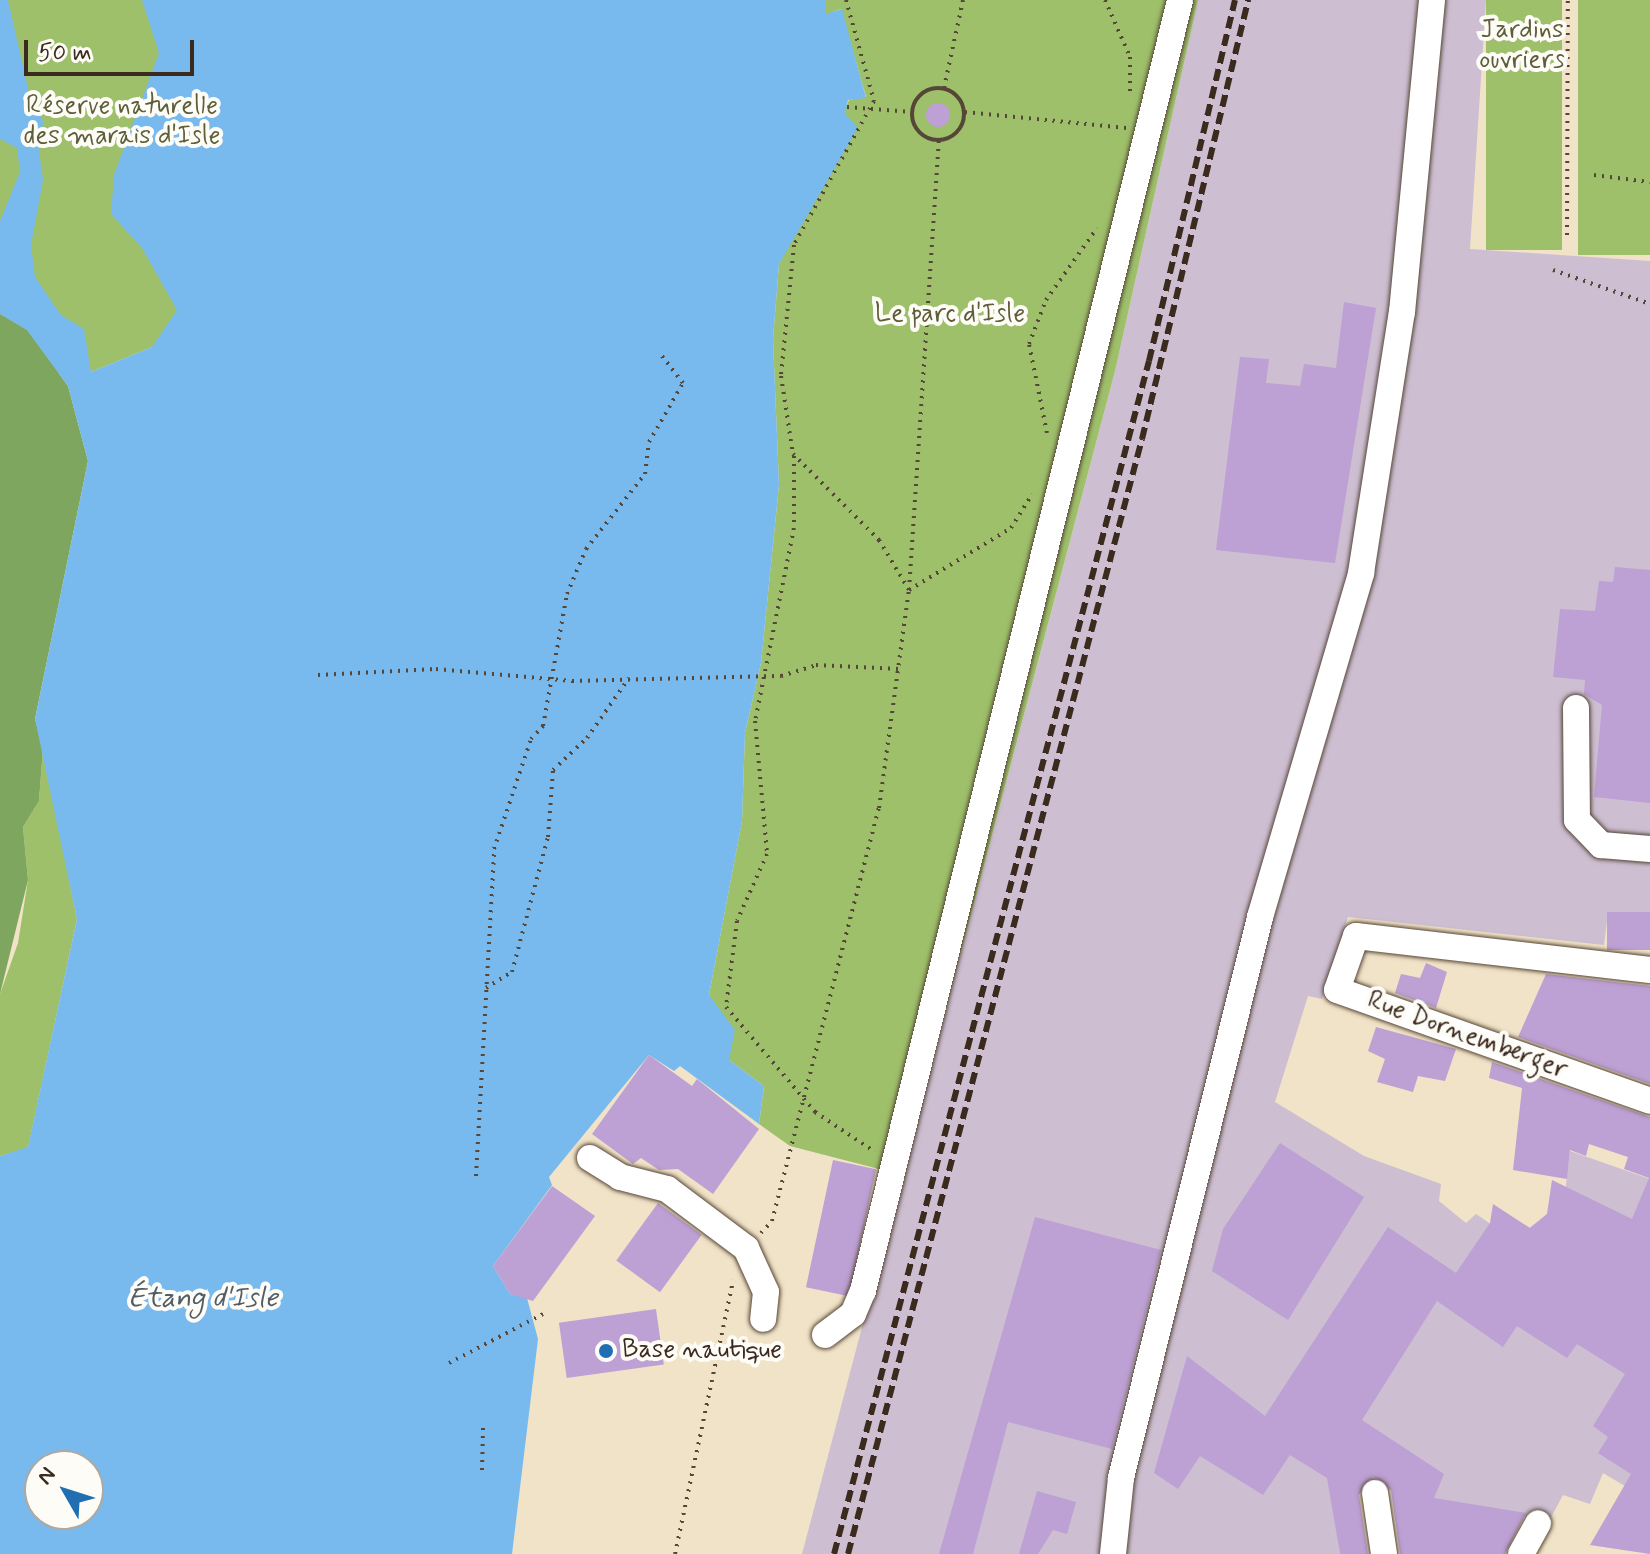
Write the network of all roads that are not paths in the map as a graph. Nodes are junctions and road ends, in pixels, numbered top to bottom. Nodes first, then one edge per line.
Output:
1 (1180, 0) edge
2 (1432, 0) edge
3 (1576, 708) dead end
4 (1650, 849) edge
5 (1650, 970) edge
6 (1650, 1101) edge
7 (590, 1158) dead end
8 (763, 1319) dead end
9 (825, 1335) dead end
10 (1375, 1493) dead end
11 (1538, 1523) dead end
12 (1113, 1554) edge
13 (1384, 1554) edge
14 (1521, 1554) edge

1 - 9 street
2 - 12 street
3 - 4 street
5 - 6 street, Rue Dornemberger
7 - 8 street
10 - 13 street
11 - 14 street

